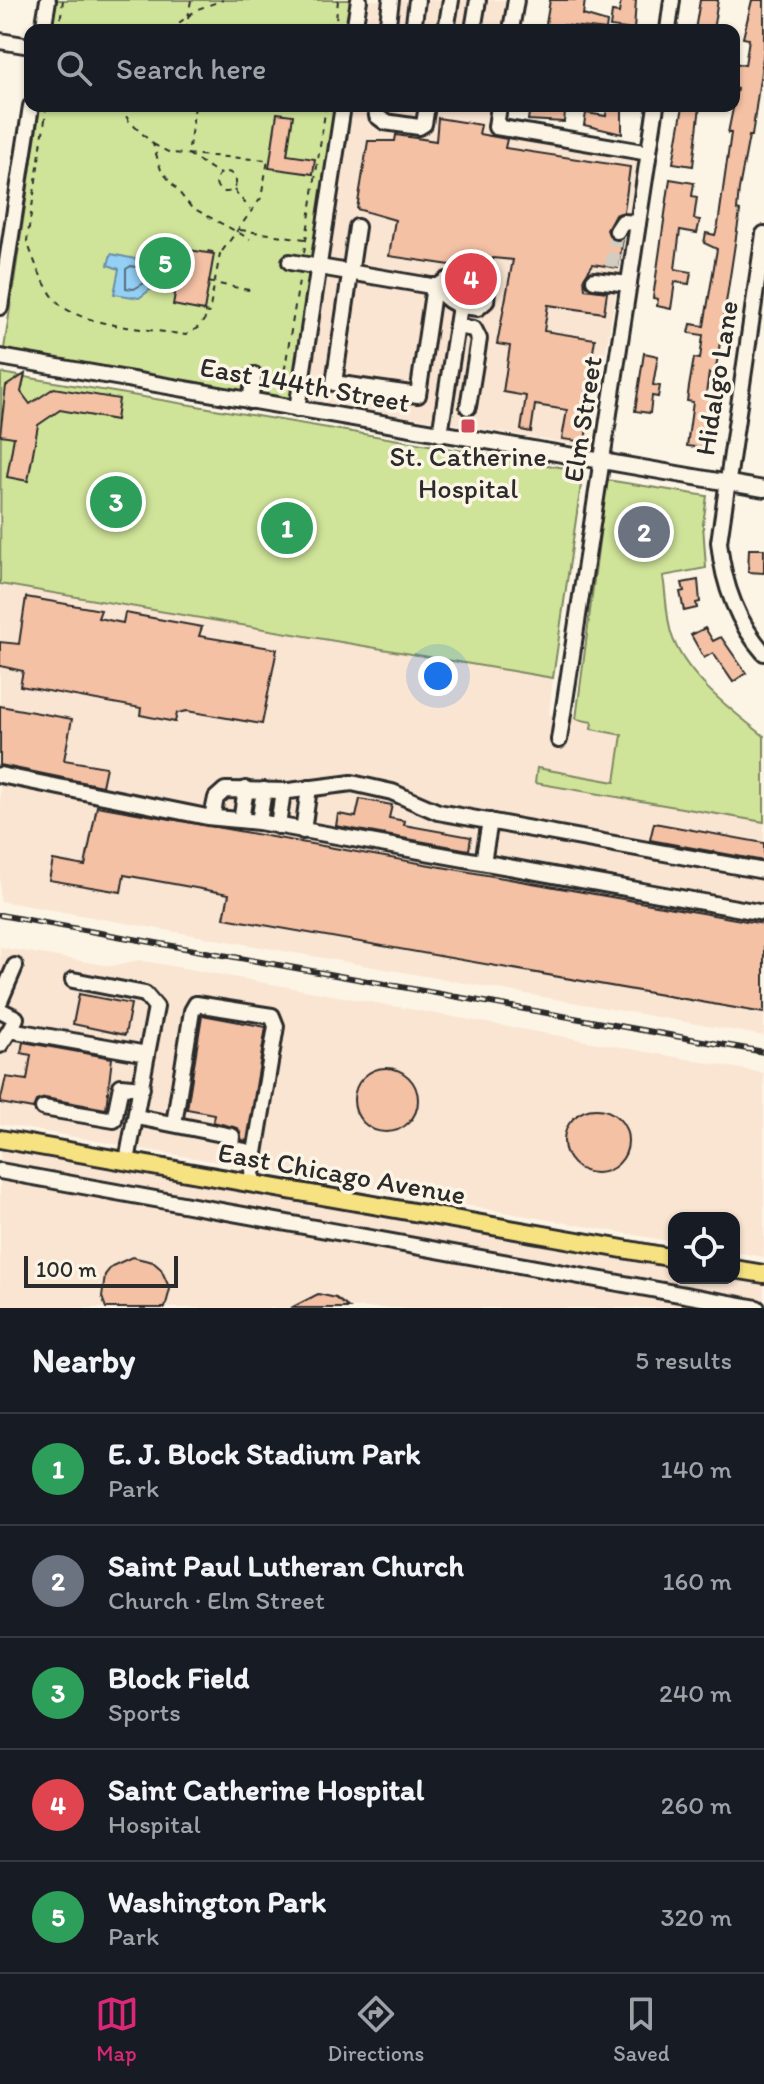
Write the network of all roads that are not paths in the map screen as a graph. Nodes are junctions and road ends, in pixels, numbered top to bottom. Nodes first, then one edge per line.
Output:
1 (48, 0) edge
2 (359, 0) edge
3 (391, 0) edge
4 (417, 0) edge
5 (451, 0) edge
6 (478, 0) edge
7 (516, 0) edge
8 (672, 0) edge
9 (44, 24) edge
10 (355, 24) edge
11 (388, 24) edge
12 (414, 24) edge
13 (447, 24) edge
14 (474, 24) edge
15 (512, 24) edge
16 (669, 24) edge
17 (0, 41) edge
18 (24, 45) edge
19 (30, 112) edge
20 (342, 112) edge
21 (377, 112) edge
22 (426, 112) edge
23 (498, 112) edge
24 (655, 112) edge
25 (649, 153) junction
26 (638, 223) junction
27 (357, 227) dead end
28 (617, 231) dead end
29 (764, 234) edge
30 (296, 263) road end
31 (319, 267) junction
32 (349, 273) junction
33 (594, 280) dead end
34 (629, 284) junction
35 (436, 287) junction
36 (460, 306) junction
37 (0, 307) edge
38 (457, 326) junction
39 (0, 357) edge
40 (254, 375) dead end
41 (250, 401) junction
42 (468, 407) dead end
43 (297, 409) junction
44 (440, 434) junction
45 (601, 462) junction
46 (726, 483) junction
47 (764, 489) edge
48 (764, 653) edge
49 (559, 740) dead end
50 (0, 775) edge
51 (309, 788) junction
52 (246, 789) junction
53 (264, 790) junction
54 (283, 791) junction
55 (212, 817) junction
56 (241, 820) junction
57 (490, 821) junction
58 (259, 822) junction
59 (278, 826) junction
60 (303, 831) junction
61 (483, 862) junction
62 (764, 871) edge
63 (764, 913) edge
64 (15, 966) dead end
65 (73, 980) dead end
66 (0, 1001) edge
67 (0, 1010) edge
68 (10, 1030) junction
69 (0, 1045) edge
70 (147, 1054) junction
71 (142, 1088) junction
72 (43, 1108) dead end
73 (137, 1117) junction
74 (174, 1124) junction
75 (0, 1139) edge
76 (255, 1153) junction
77 (127, 1161) junction
78 (0, 1171) edge
79 (251, 1183) junction
80 (668, 1257) edge
81 (740, 1270) edge
82 (764, 1274) edge
83 (757, 1308) edge

1 - 9 street
2 - 10 street
3 - 11 street
4 - 12 street
5 - 13 street
6 - 14 street
7 - 15 street
8 - 16 street
17 - 18 street
19 - 37 street
20 - 31 street
21 - 22 street
23 - 25 street
24 - 25 street, Elm Street
25 - 26 street, Elm Street
26 - 28 street
26 - 34 street, Elm Street
27 - 32 street
29 - 46 street, Hidalgo Lane
30 - 31 street
31 - 32 street
31 - 43 street
32 - 35 street
32 - 35 street
33 - 34 street
34 - 45 street, Elm Street
35 - 36 street
35 - 36 street
36 - 38 street
38 - 42 street
38 - 44 street
39 - 41 street, East 144th Street
40 - 41 street
41 - 43 street, East 144th Street
43 - 44 street, East 144th Street
44 - 45 street, East 144th Street
45 - 46 street, East 144th Street
45 - 49 street, Elm Street
46 - 47 street, East 144th Street
46 - 48 street, Hidalgo Lane
50 - 55 street
51 - 54 street
51 - 57 street
51 - 60 street
52 - 53 street
52 - 55 street
52 - 56 street
53 - 54 street
53 - 58 street
54 - 59 street
55 - 56 street
56 - 58 street
57 - 61 street
57 - 62 street
58 - 59 street
59 - 60 street
60 - 61 street
61 - 63 street
64 - 66 street
65 - 70 street
67 - 68 street
68 - 69 street
68 - 70 street
70 - 71 street
71 - 72 street
71 - 73 street
73 - 74 street
73 - 77 street
74 - 76 street
74 - 76 street
75 - 77 main road, East Chicago Avenue
76 - 79 street
77 - 79 main road, East Chicago Avenue
78 - 83 street
79 - 80 main road, East Chicago Avenue
81 - 82 main road

